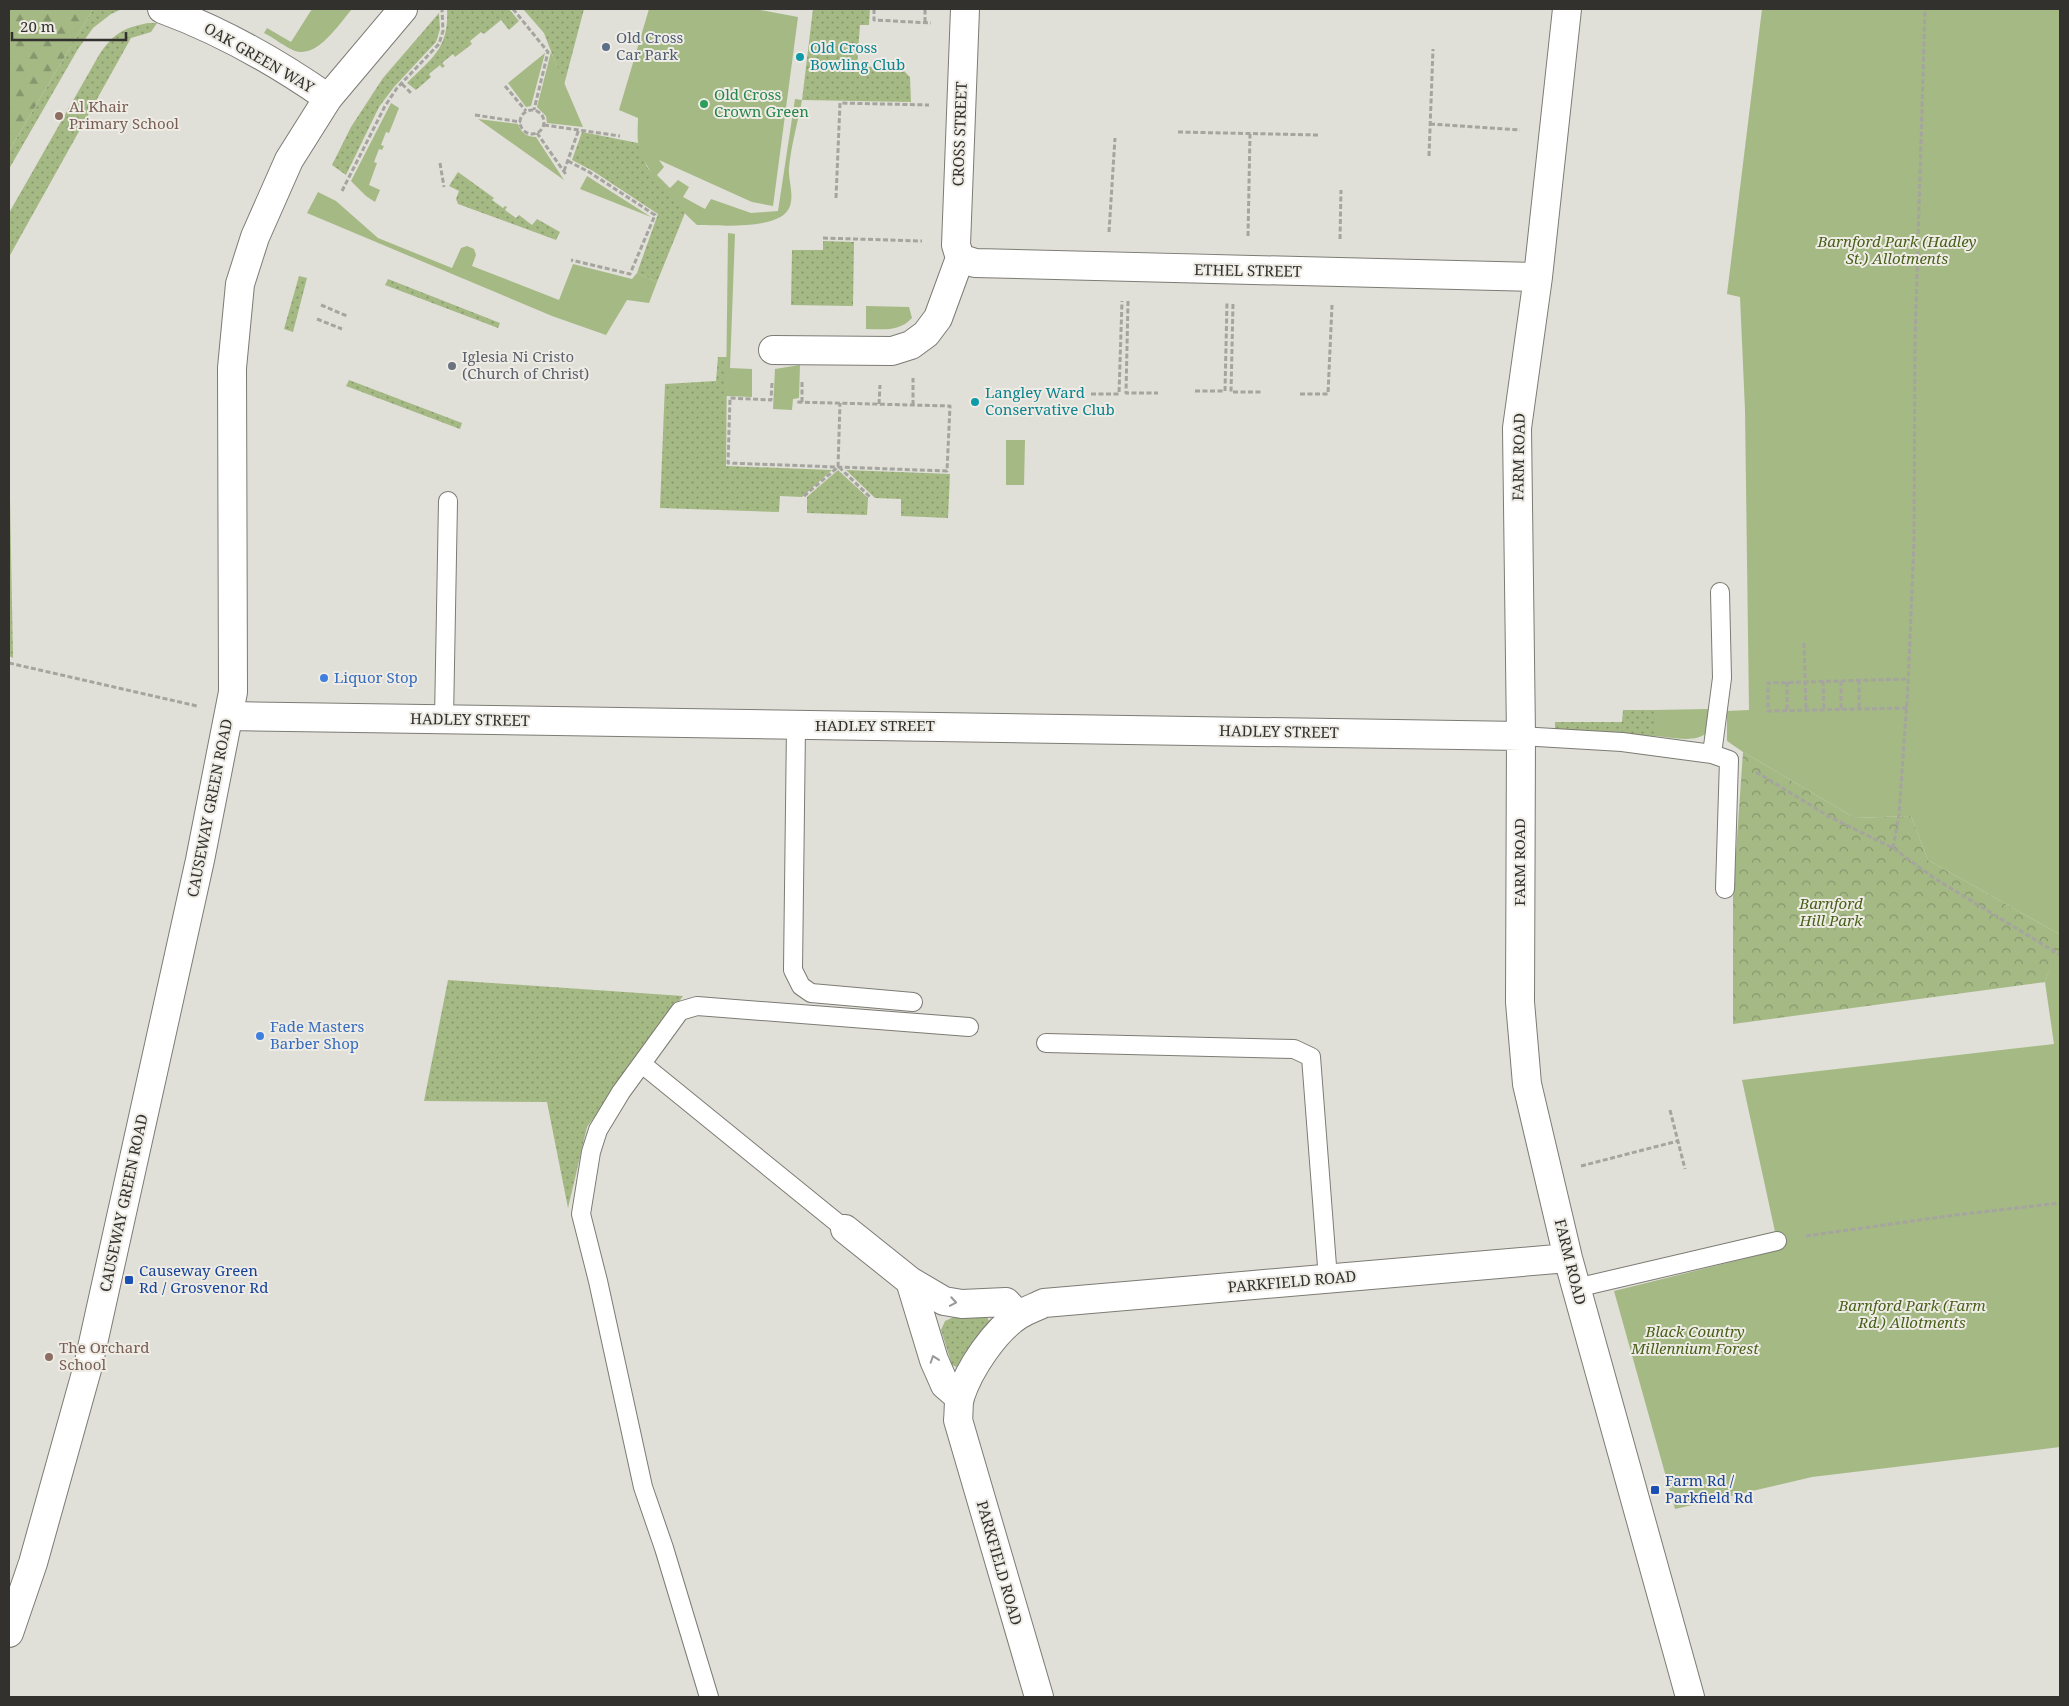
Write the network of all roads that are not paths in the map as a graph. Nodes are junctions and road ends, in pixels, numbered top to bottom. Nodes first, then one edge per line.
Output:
1 (162, 9) edge
2 (403, 9) edge
3 (965, 9) edge
4 (1567, 9) edge
5 (328, 98) junction
6 (960, 258) junction
7 (1538, 277) junction
8 (773, 350) road end
9 (448, 501) dead end
10 (1720, 592) dead end
11 (228, 716) junction
12 (444, 719) junction
13 (796, 726) junction
14 (1520, 736) junction
15 (1721, 757) junction
16 (1725, 889) dead end
17 (913, 1002) dead end
18 (969, 1027) dead end
19 (1046, 1043) dead end
20 (642, 1064) junction
21 (845, 1229) joint
22 (1777, 1241) road end
23 (1568, 1258) junction
24 (1328, 1279) junction
25 (910, 1281) junction
26 (1576, 1288) junction
27 (1018, 1315) junction
28 (960, 1398) junction
29 (9, 1633) edge
30 (709, 1697) edge
31 (1039, 1697) edge
32 (1690, 1697) edge

1 - 5 street, OAK GREEN WAY
2 - 5 street, CAUSEWAY GREEN ROAD
3 - 6 street, CROSS STREET
4 - 7 street, FARM ROAD
5 - 11 street, CAUSEWAY GREEN ROAD
6 - 7 street, ETHEL STREET
6 - 8 street
7 - 14 street, FARM ROAD
9 - 12 lane
10 - 15 lane
11 - 12 street, HADLEY STREET
11 - 29 street, CAUSEWAY GREEN ROAD
12 - 13 street, HADLEY STREET
13 - 14 street, HADLEY STREET
13 - 17 lane
14 - 15 lane
14 - 23 street, FARM ROAD
15 - 16 lane
18 - 20 lane
19 - 24 lane
20 - 21 lane
20 - 30 lane
21 - 25 street
22 - 26 lane
23 - 24 street, PARKFIELD ROAD
23 - 26 street, FARM ROAD
24 - 27 street, PARKFIELD ROAD
25 -> 27 street
28 -> 25 street
26 - 32 street, FARM ROAD
27 - 28 street, PARKFIELD ROAD
28 - 31 street, PARKFIELD ROAD

